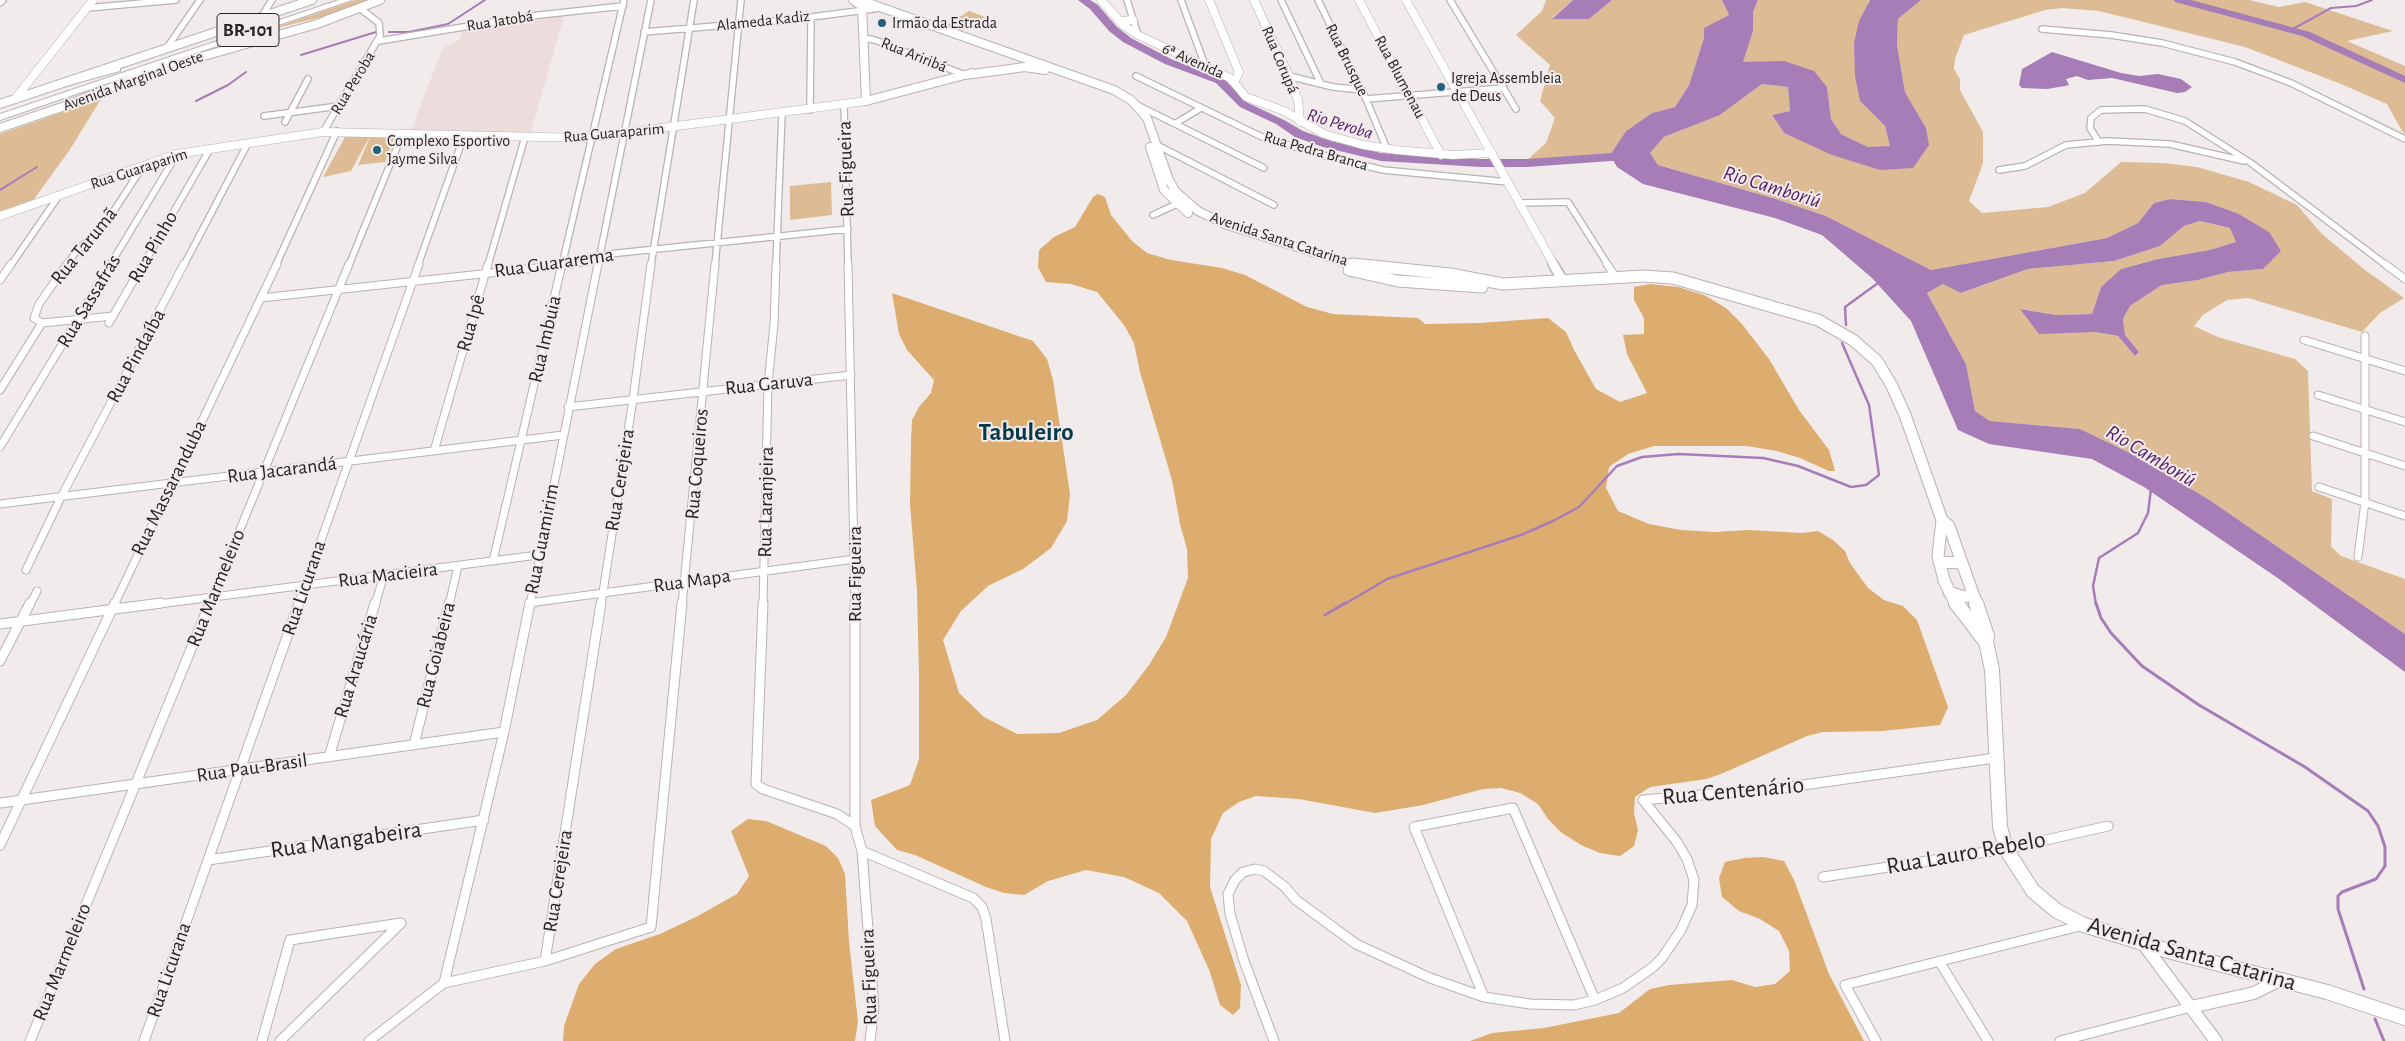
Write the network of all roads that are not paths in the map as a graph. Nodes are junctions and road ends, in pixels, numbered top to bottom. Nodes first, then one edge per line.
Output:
1 (3, 0) edge
2 (94, 0) edge
3 (176, 0) edge
4 (200, 0) edge
5 (272, 0) edge
6 (312, 0) edge
7 (336, 0) edge
8 (348, 0) edge
9 (380, 0) edge
10 (650, 0) edge
11 (694, 0) edge
12 (740, 0) edge
13 (853, 0) edge
14 (860, 0) edge
15 (1101, 0) edge
16 (1127, 0) edge
17 (1181, 0) edge
18 (1209, 0) edge
19 (1254, 0) edge
20 (1281, 0) edge
21 (1318, 0) edge
22 (1359, 0) edge
23 (1406, 0) edge
24 (1450, 0) edge
25 (623, 3) edge
26 (0, 4) edge
27 (87, 8) junction
28 (882, 8) junction
29 (361, 9) junction
30 (862, 9) junction
31 (262, 16) junction
32 (811, 17) junction
33 (1133, 20) junction
34 (1120, 21) junction
35 (738, 24) junction
36 (690, 28) junction
37 (2042, 29) dead end
38 (644, 32) junction
39 (1138, 35) junction
40 (863, 38) junction
41 (379, 41) junction
42 (215, 45) junction
43 (166, 49) junction
44 (1009, 57) junction
45 (160, 59) junction
46 (1025, 68) joint
47 (1206, 68) junction
48 (965, 75) junction
49 (1136, 76) dead end
50 (1289, 76) junction
51 (308, 79) dead end
52 (1235, 81) junction
53 (1321, 84) junction
54 (54, 86) junction
55 (1504, 88) junction
56 (1362, 90) junction
57 (1457, 92) junction
58 (1409, 95) junction
59 (15, 99) junction
60 (1366, 99) junction
61 (866, 101) junction
62 (0, 104) edge
63 (844, 105) junction
64 (1137, 105) junction
65 (339, 106) junction
66 (1201, 108) junction
67 (1516, 109) dead end
68 (810, 110) junction
69 (290, 112) junction
70 (0, 113) edge
71 (782, 113) junction
72 (264, 116) dead end
73 (0, 117) edge
74 (730, 119) junction
75 (285, 122) dead end
76 (1300, 122) junction
77 (1176, 123) junction
78 (675, 127) junction
79 (0, 128) edge
80 (337, 131) junction
81 (323, 132) junction
82 (623, 134) junction
83 (402, 135) junction
84 (464, 136) junction
85 (525, 138) junction
86 (592, 138) junction
87 (2405, 139) edge
88 (2099, 142) junction
89 (248, 143) junction
90 (1156, 145) junction
91 (210, 149) junction
92 (1387, 149) junction
93 (177, 154) junction
94 (1441, 155) junction
95 (1493, 156) junction
96 (2251, 163) junction
97 (143, 166) junction
98 (1264, 168) dead end
99 (1999, 170) dead end
100 (1508, 182) junction
101 (58, 197) junction
102 (1520, 203) junction
103 (1177, 204) junction
104 (1274, 205) dead end
105 (1153, 215) dead end
106 (0, 216) edge
107 (848, 229) junction
108 (776, 237) junction
109 (718, 243) junction
110 (653, 251) junction
111 (597, 259) junction
112 (562, 265) junction
113 (1398, 270) junction
114 (486, 273) junction
115 (1442, 274) junction
116 (1616, 278) junction
117 (2405, 279) edge
118 (0, 280) edge
119 (413, 281) junction
120 (1398, 281) junction
121 (1563, 281) junction
122 (1503, 284) junction
123 (1444, 286) junction
124 (338, 289) junction
125 (261, 298) junction
126 (113, 316) junction
127 (78, 319) junction
128 (42, 323) junction
129 (109, 323) dead end
130 (2365, 336) dead end
131 (2304, 340) dead end
132 (2365, 359) junction
133 (2405, 371) edge
134 (851, 374) junction
135 (768, 384) junction
136 (0, 390) edge
137 (704, 391) junction
138 (2318, 395) dead end
139 (633, 399) junction
140 (568, 407) junction
141 (2365, 410) junction
142 (2405, 422) edge
143 (563, 435) junction
144 (2313, 436) dead end
145 (521, 440) junction
146 (0, 447) edge
147 (434, 451) junction
148 (2365, 453) junction
149 (349, 462) junction
150 (2405, 466) edge
151 (263, 472) junction
152 (171, 483) junction
153 (2319, 487) dead end
154 (61, 497) junction
155 (2365, 502) junction
156 (0, 504) edge
157 (2405, 516) edge
158 (1942, 520) junction
159 (538, 555) junction
160 (2358, 556) dead end
161 (855, 559) junction
162 (493, 561) junction
163 (1939, 562) junction
164 (1962, 563) junction
165 (458, 566) junction
166 (26, 570) dead end
167 (764, 571) junction
168 (384, 575) junction
169 (685, 582) junction
170 (305, 585) junction
171 (37, 590) dead end
172 (1949, 592) junction
173 (603, 593) junction
174 (1974, 594) junction
175 (212, 597) junction
176 (529, 603) junction
177 (111, 610) junction
178 (21, 621) junction
179 (0, 624) edge
180 (1986, 642) junction
181 (0, 661) edge
182 (504, 732) junction
183 (414, 744) junction
184 (329, 757) junction
185 (1996, 758) junction
186 (240, 769) junction
187 (135, 784) junction
188 (21, 800) junction
189 (0, 803) edge
190 (484, 820) junction
191 (854, 826) junction
192 (2108, 826) dead end
193 (0, 845) edge
194 (2006, 850) junction
195 (862, 851) junction
196 (208, 860) junction
197 (1823, 877) dead end
198 (2084, 925) junction
199 (2144, 945) junction
200 (546, 961) junction
201 (1939, 962) junction
202 (2278, 981) junction
203 (444, 983) junction
204 (1484, 997) junction
205 (1595, 1000) junction
206 (2191, 1007) junction
207 (2405, 1018) edge
208 (30, 1041) edge
209 (144, 1041) edge
210 (262, 1041) edge
211 (280, 1041) edge
212 (369, 1041) edge
213 (870, 1041) edge
214 (1005, 1041) edge
215 (1274, 1041) edge
216 (1876, 1041) edge
217 (1988, 1041) edge
218 (2060, 1041) edge
219 (2216, 1041) edge

1 - 26 street
2 - 27 street
3 - 27 street
4 - 43 street
5 - 31 street
6 - 31 main road
7 - 45 highway, BR-101
8 - 42 highway, BR-101
9 - 29 main road, Avenida Marginal Oeste
9 - 42 highway
10 - 38 street, Rua Guamirim
11 - 36 street, Rua Cerejeira
12 - 35 street, Rua Coqueiros
13 - 30 main road
14 - 28 main road, Avenida Santa Catarina
15 - 34 street, 6ª Avenida
16 - 33 street
17 - 47 street
18 - 52 street
19 - 50 street, Rua Corupá
20 - 53 street
21 - 56 street, Rua Brusque
22 - 58 street, Rua Blumenau
23 - 57 street
24 - 55 street
25 - 41 street, Rua Jatobá
25 - 86 street, Rua Imbuia
27 - 59 street
28 - 30 street, Alameda Kadiz
28 - 44 main road, Avenida Santa Catarina
29 - 41 street, Rua Peroba
29 - 79 main road, Avenida Marginal Oeste
30 - 32 street, Alameda Kadiz
30 - 40 main road
31 - 43 main road
32 - 35 street, Alameda Kadiz
32 - 68 street
33 - 34 street
33 - 39 street
34 - 39 street, 6ª Avenida
35 - 36 street, Alameda Kadiz
35 - 74 street, Rua Coqueiros
36 - 38 street, Alameda Kadiz
36 - 78 street, Rua Cerejeira
37 - 87 street
38 - 82 street, Rua Guamirim
39 - 47 street, 6ª Avenida
40 - 48 street, Rua Ariribá
40 - 61 main road
41 - 65 street, Rua Peroba
42 - 73 highway, BR-101
43 - 54 main road
44 - 48 main road, Rua Guaraparim
44 - 64 main road, Avenida Santa Catarina
45 - 54 highway
45 - 70 highway, BR-101
46 - 48 main road, Rua Guaraparim
46 - 103 main road, Avenida Santa Catarina
47 - 52 street, 6ª Avenida
48 - 61 main road, Rua Guaraparim
49 - 66 street, Rua Pedra Branca
50 - 53 street
50 - 76 street, Rua Corupá
51 - 69 street
52 - 76 street, 6ª Avenida
53 - 56 street
54 - 59 main road
55 - 57 street
55 - 67 street
56 - 60 street, Rua Brusque
57 - 58 street
57 - 95 street
58 - 60 street
58 - 94 street, Rua Blumenau
59 - 62 main road
60 - 92 street, Rua Brusque
61 - 63 street, Rua Guaraparim
63 - 68 street, Rua Guaraparim
63 - 107 street, Rua Figueira
64 - 77 street
64 - 90 main road, Avenida Santa Catarina
65 - 69 street
65 - 81 street, Rua Peroba
66 - 77 street
66 - 100 street, Rua Pedra Branca
68 - 71 street, Rua Guaraparim
69 - 72 street
69 - 75 street
71 - 74 street, Rua Guaraparim
71 - 108 street, Rua Laranjeira
74 - 78 street, Rua Guaraparim
74 - 109 street, Rua Coqueiros
76 - 92 street, 6ª Avenida
77 - 98 street
78 - 82 street, Rua Guaraparim
78 - 110 street, Rua Cerejeira
80 - 81 street, Rua Guaraparim
80 - 83 street, Rua Guaraparim
80 - 125 street, Rua Massaranduba
81 - 89 street, Rua Guaraparim
82 - 86 street, Rua Guaraparim
82 - 111 street, Rua Guamirim
83 - 84 street, Rua Guaraparim
83 - 124 street, Rua Marmeleiro
84 - 85 street, Rua Guaraparim
84 - 119 street, Rua Licurana
85 - 86 street, Rua Guaraparim
85 - 114 street, Rua Ipê
86 - 112 street, Rua Imbuia
88 - 96 street
88 - 96 street
88 - 99 street
89 - 91 street, Rua Guaraparim
89 - 154 street, Rua Pindaíba
90 - 104 street
90 - 113 main road, Avenida Santa Catarina
91 - 93 street, Rua Guaraparim
91 - 126 street, Rua Pinho
92 - 94 street, 6ª Avenida
93 - 97 street, Rua Guaraparim
93 - 127 street, Rua Sassafrás
94 - 95 street, 6ª Avenida
95 - 100 street
96 - 117 street
97 - 101 street, Rua Guaraparim
97 - 128 street, Rua Tarumã
100 - 102 street
101 - 106 street, Rua Guaraparim
101 - 118 street
102 - 116 street
102 - 121 street
103 - 105 street
103 - 120 main road, Avenida Santa Catarina
107 - 108 street, Rua Guararema
107 - 134 street, Rua Figueira
108 - 109 street, Rua Guararema
108 - 135 street, Rua Laranjeira
109 - 110 street, Rua Guararema
109 - 137 street, Rua Coqueiros
110 - 111 street, Rua Guararema
110 - 139 street, Rua Cerejeira
111 - 112 street, Rua Guararema
111 - 140 street, Rua Guamirim
112 - 114 street, Rua Guararema
112 - 145 street, Rua Imbuia
113 - 115 main road, Avenida Santa Catarina
113 - 120 main road
114 - 119 street, Rua Guararema
114 - 147 street, Rua Ipê
115 - 122 main road, Avenida Santa Catarina
115 - 123 main road
116 - 121 main road, Avenida Santa Catarina
116 - 158 main road, Avenida Santa Catarina
119 - 124 street, Rua Guararema
119 - 149 street, Rua Licurana
120 - 123 main road, Avenida Santa Catarina
121 - 122 main road, Avenida Santa Catarina
122 - 123 main road, Avenida Santa Catarina
124 - 125 street, Rua Guararema
124 - 151 street, Rua Marmeleiro
125 - 152 street, Rua Massaranduba
126 - 127 street
126 - 129 street, Rua Pinho
127 - 128 street
127 - 146 street, Rua Sassafrás
128 - 136 street
130 - 132 street
131 - 132 street
132 - 133 street
132 - 141 street
134 - 135 street, Rua Garuva
134 - 161 street, Rua Figueira
135 - 137 street, Rua Garuva
135 - 167 street, Rua Laranjeira
137 - 139 street, Rua Garuva
137 - 169 street, Rua Coqueiros
138 - 141 street
139 - 140 street, Rua Garuva
139 - 173 street, Rua Cerejeira
140 - 143 street, Rua Guamirim
141 - 142 street
141 - 148 street
143 - 145 street, Rua Jacarandá
143 - 159 street, Rua Guamirim
144 - 148 street
145 - 147 street, Rua Jacarandá
145 - 162 street, Rua Imbuia
147 - 149 street, Rua Jacarandá
148 - 150 street
148 - 155 street
149 - 151 street, Rua Jacarandá
149 - 170 street, Rua Licurana
151 - 152 street, Rua Jacarandá
151 - 175 street, Rua Marmeleiro
152 - 154 street, Rua Jacarandá
152 - 177 street, Rua Massaranduba
153 - 155 street
154 - 156 street, Rua Jacarandá
154 - 166 street, Rua Pindaíba
155 - 157 street
155 - 160 street
158 - 163 main road, Avenida Santa Catarina
158 - 164 main road, Avenida Santa Catarina
159 - 162 street, Rua Macieira
159 - 176 street, Rua Guamirim
161 - 167 street, Rua Mapa
161 - 191 street, Rua Figueira
162 - 165 street, Rua Macieira
163 - 164 main road
163 - 172 main road, Avenida Santa Catarina
164 - 174 main road, Avenida Santa Catarina
165 - 168 street, Rua Macieira
165 - 183 street, Rua Goiabeira
167 - 169 street, Rua Mapa
167 - 191 street, Rua Laranjeira
168 - 170 street, Rua Macieira
168 - 184 street, Rua Araucária
169 - 173 street, Rua Mapa
169 - 200 street, Rua Coqueiros
170 - 175 street, Rua Macieira
170 - 186 street, Rua Licurana
171 - 178 street
172 - 174 main road
172 - 180 main road, Avenida Santa Catarina
173 - 176 street, Rua Mapa
173 - 200 street, Rua Cerejeira
174 - 180 main road, Avenida Santa Catarina
175 - 177 street, Rua Macieira
175 - 187 street, Rua Marmeleiro
176 - 182 street, Rua Guamirim
177 - 178 street, Rua Macieira
177 - 188 street, Rua Massaranduba
178 - 179 street, Rua Macieira
178 - 181 street
180 - 185 main road, Avenida Santa Catarina
182 - 183 street, Rua Pau-Brasil
182 - 190 street, Rua Guamirim
183 - 184 street, Rua Pau-Brasil
184 - 186 street, Rua Pau-Brasil
185 - 194 main road, Avenida Santa Catarina
185 - 205 street, Rua Centenário
186 - 187 street, Rua Pau-Brasil
186 - 196 street, Rua Licurana
187 - 188 street, Rua Pau-Brasil
187 - 208 street, Rua Marmeleiro
188 - 189 street, Rua Pau-Brasil
188 - 193 street, Rua Massaranduba
190 - 196 street, Rua Mangabeira
190 - 203 street, Rua Guamirim
191 - 195 street, Rua Figueira
192 - 194 street, Rua Lauro Rebelo
194 - 197 street, Rua Lauro Rebelo
194 - 198 main road, Avenida Santa Catarina
195 - 213 street, Rua Figueira
195 - 214 street
196 - 209 street, Rua Licurana
198 - 199 main road, Avenida Santa Catarina
198 - 201 street
199 - 202 main road, Avenida Santa Catarina
199 - 206 street
200 - 203 street
201 - 216 street
201 - 217 street
202 - 206 street
202 - 207 main road, Avenida Santa Catarina
203 - 212 street
204 - 205 street, Rua Centenário
204 - 205 street
204 - 215 street, Rua Centenário
206 - 218 street
206 - 219 street
210 - 211 street

